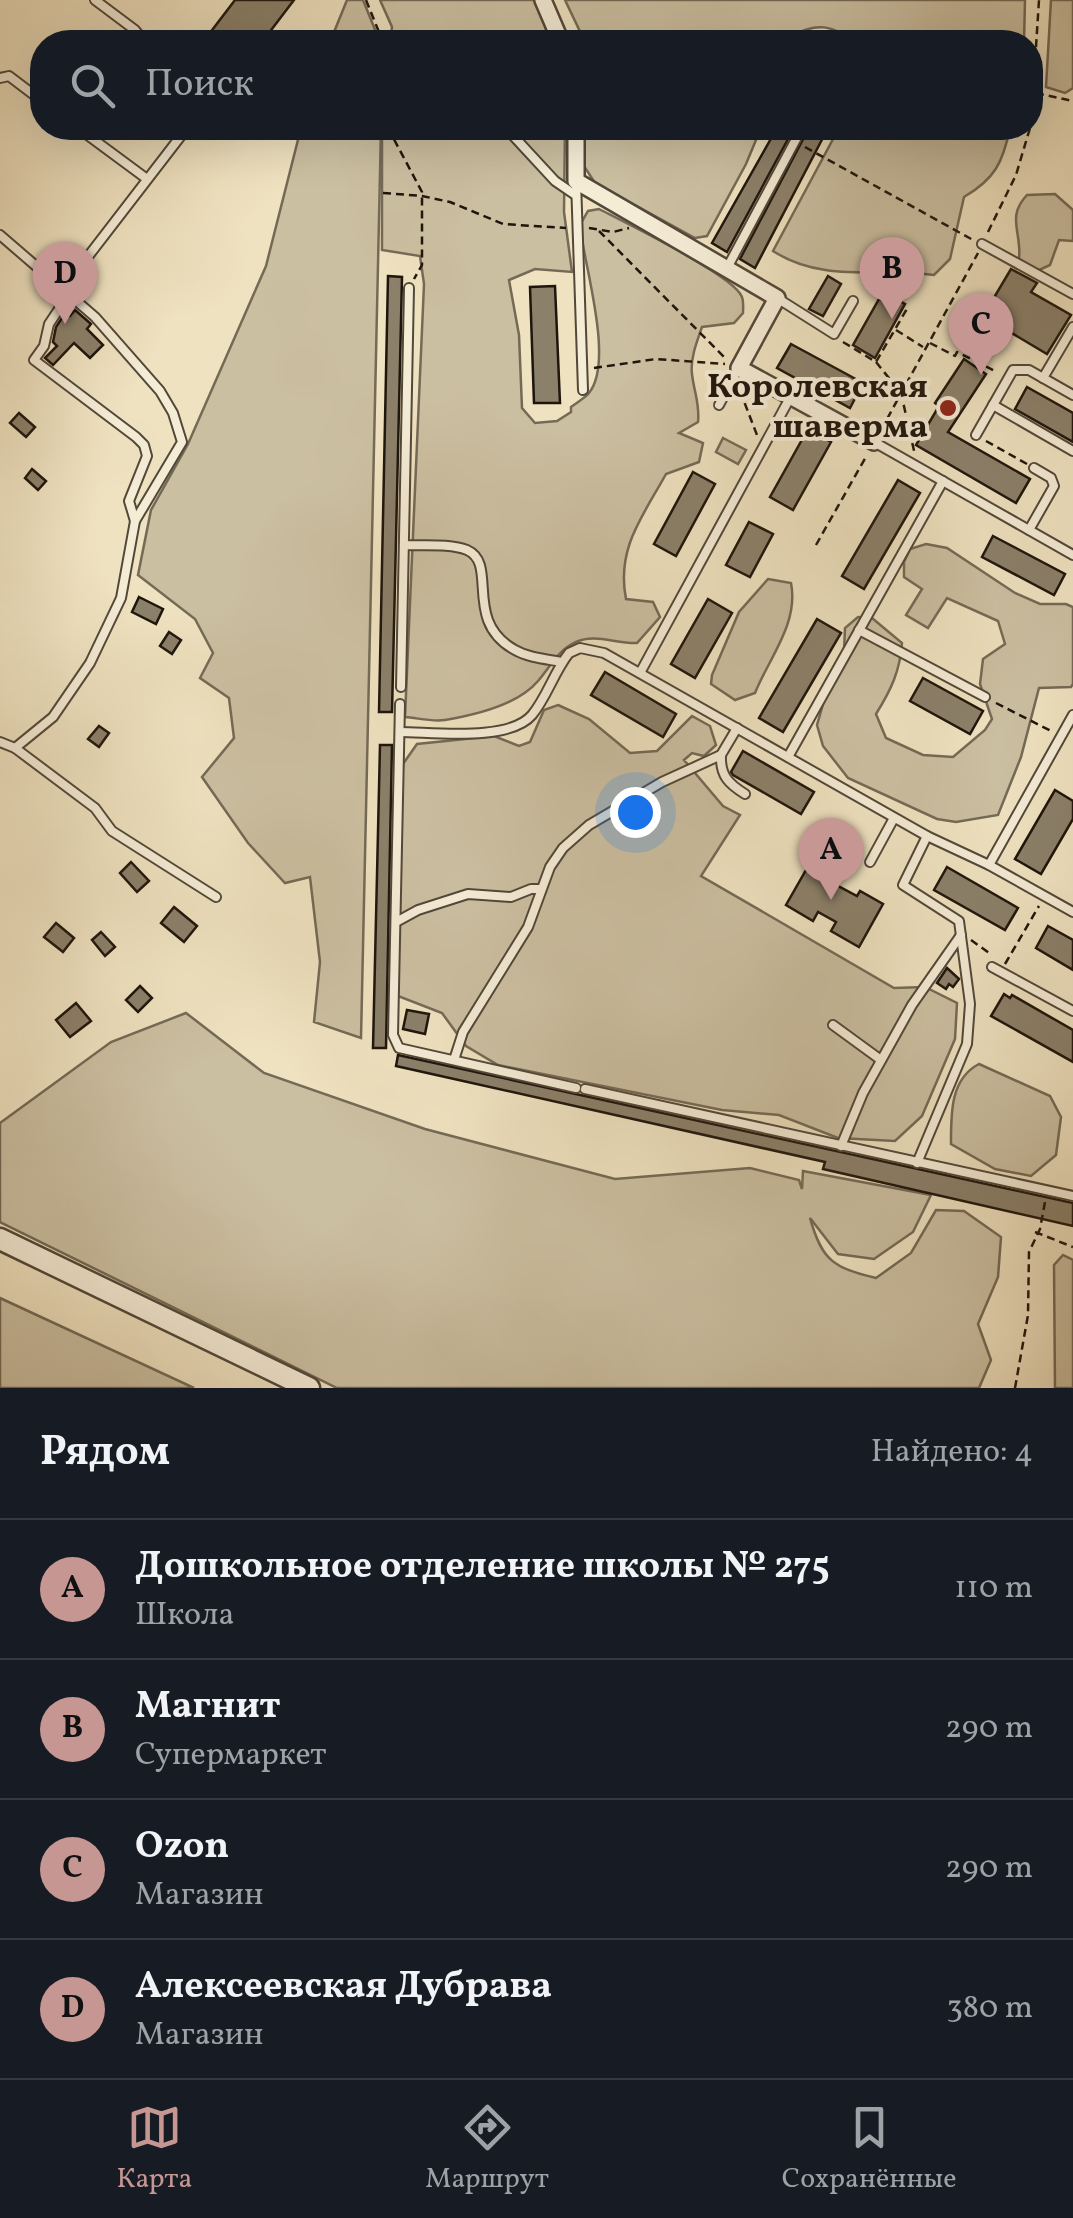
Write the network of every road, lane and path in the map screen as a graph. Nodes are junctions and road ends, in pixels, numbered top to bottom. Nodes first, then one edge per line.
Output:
1 (95, 0) edge
2 (366, 0) edge
3 (543, 0) edge
4 (1040, 0) edge
5 (135, 30) edge
6 (378, 30) edge
7 (556, 30) edge
8 (1038, 30) edge
9 (0, 78) edge
10 (30, 92) edge
11 (1043, 95) edge
12 (1073, 101) edge
13 (94, 140) edge
14 (177, 140) edge
15 (395, 140) edge
16 (517, 140) edge
17 (576, 140) edge
18 (1026, 140) edge
19 (794, 141) joint
20 (147, 179) junction
21 (575, 188) junction
22 (383, 193) dead end
23 (422, 196) junction
24 (594, 226) junction
25 (652, 226) junction
26 (576, 228) junction
27 (0, 235) edge
28 (982, 244) junction
29 (726, 270) junction
30 (409, 288) joint
31 (66, 292) junction
32 (1073, 294) edge
33 (776, 298) junction
34 (853, 301) dead end
35 (908, 306) dead end
36 (1073, 327) edge
37 (895, 330) junction
38 (834, 334) junction
39 (929, 342) junction
40 (926, 348) junction
41 (876, 362) junction
42 (582, 370) junction
43 (737, 372) junction
44 (1008, 378) junction
45 (1043, 378) junction
46 (584, 390) dead end
47 (901, 393) junction
48 (1073, 395) edge
49 (791, 396) junction
50 (719, 404) dead end
51 (993, 405) junction
52 (976, 435) joint
53 (874, 442) junction
54 (763, 448) junction
55 (1073, 451) edge
56 (919, 467) junction
57 (1034, 468) joint
58 (943, 481) junction
59 (136, 520) junction
60 (1029, 530) junction
61 (404, 545) junction
62 (816, 545) dead end
63 (1073, 554) edge
64 (859, 630) junction
65 (562, 662) junction
66 (640, 673) junction
67 (401, 687) dead end
68 (985, 697) joint
69 (400, 704) dead end
70 (1073, 715) edge
71 (737, 728) junction
72 (400, 732) junction
73 (1061, 737) junction
74 (0, 742) edge
75 (14, 748) junction
76 (721, 755) junction
77 (788, 757) junction
78 (745, 794) dead end
79 (894, 818) junction
80 (927, 836) junction
81 (870, 862) dead end
82 (989, 865) junction
83 (541, 889) junction
84 (1045, 896) junction
85 (216, 897) dead end
86 (1073, 912) edge
87 (396, 922) junction
88 (961, 935) junction
89 (996, 969) junction
90 (1073, 1011) edge
91 (834, 1025) dead end
92 (454, 1060) junction
93 (881, 1060) junction
94 (841, 1146) junction
95 (916, 1163) junction
96 (1047, 1191) junction
97 (1073, 1196) edge
98 (1036, 1232) junction
99 (0, 1239) edge
100 (1073, 1246) edge
101 (308, 1388) edge
102 (1015, 1388) edge

1 - 5 lane
2 - 6 path
3 - 7 street
4 - 8 path
9 - 10 lane
11 - 12 path
13 - 20 lane
14 - 20 lane
15 - 23 path
16 - 21 lane
17 - 21 street
18 - 28 path
19 - 28 path
19 - 29 lane
20 - 31 lane
21 - 25 street
21 - 26 lane
22 - 23 path
23 - 26 path
23 - 30 path
24 - 25 path
24 - 26 path
24 - 42 path
25 - 29 street
26 - 42 lane
27 - 31 lane
28 - 32 lane
28 - 39 path
29 - 33 street
30 - 61 lane
31 - 59 lane
31 - 59 lane
33 - 38 lane
33 - 43 street
34 - 38 lane
35 - 37 path
36 - 45 lane
37 - 40 path
37 - 41 path
38 - 41 path
39 - 40 path
39 - 44 path
40 - 47 path
41 - 47 path
42 - 46 lane
43 - 49 street
43 - 50 lane
43 - 54 path
44 - 45 lane
44 - 51 lane
45 - 48 lane
47 - 53 path
47 - 56 path
49 - 53 street
49 - 54 lane
51 - 52 lane
51 - 55 lane
52 - 57 path
53 - 56 lane
53 - 62 path
54 - 66 lane
56 - 58 lane
57 - 60 lane
58 - 60 lane
58 - 64 lane
59 - 75 lane
60 - 63 lane
61 - 65 lane
61 - 67 lane
64 - 68 lane
64 - 77 lane
65 - 66 lane
65 - 72 lane
66 - 71 lane
68 - 73 path
69 - 72 lane
70 - 73 lane
71 - 76 lane
71 - 77 lane
72 - 87 lane
73 - 82 lane
74 - 75 lane
75 - 85 lane
76 - 78 lane
76 - 83 lane
77 - 79 lane
79 - 80 lane
79 - 81 lane
80 - 82 lane
80 - 88 lane
82 - 84 lane
83 - 87 lane
83 - 92 lane
84 - 86 lane
84 - 89 path
87 - 92 lane
88 - 89 path
88 - 93 lane
88 - 95 lane
89 - 90 lane
91 - 93 lane
92 - 94 lane
93 - 94 lane
94 - 95 lane
95 - 96 lane
96 - 97 lane
96 - 98 path
98 - 100 path
98 - 102 path
99 - 101 street

